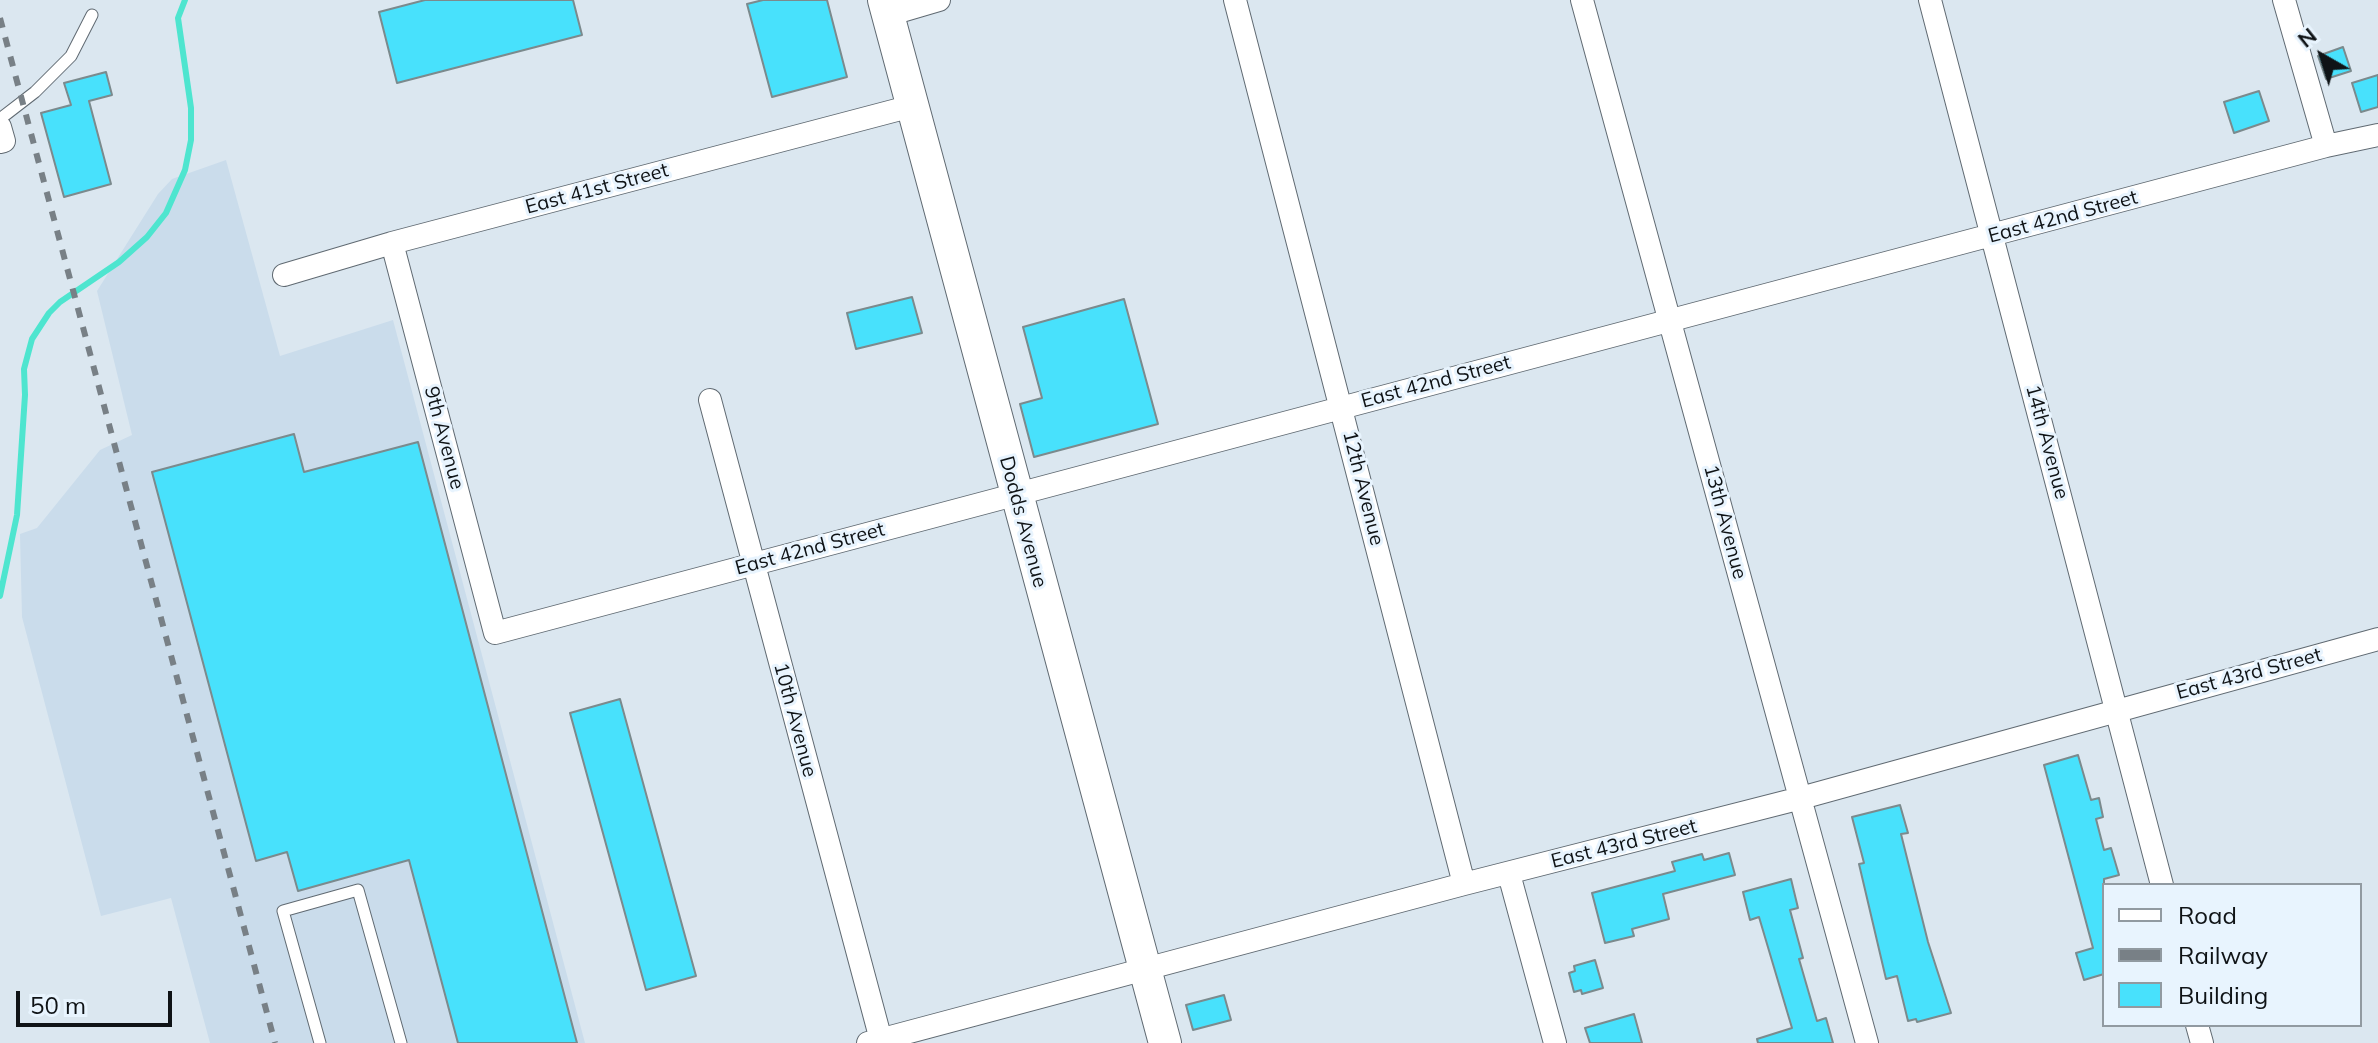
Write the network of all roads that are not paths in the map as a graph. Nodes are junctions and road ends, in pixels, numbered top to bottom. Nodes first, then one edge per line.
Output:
1 (939, 0) edge
2 (1235, 0) edge
3 (1582, 0) edge
4 (1930, 0) edge
5 (2284, 0) edge
6 (886, 7) edge
7 (92, 15) dead end
8 (912, 106) junction
9 (1, 132) edge
10 (2378, 135) edge
11 (2326, 146) junction
12 (1993, 236) junction
13 (392, 243) junction
14 (284, 275) dead end
15 (1669, 321) junction
16 (710, 400) dead end
17 (1342, 407) junction
18 (1015, 496) junction
19 (753, 564) junction
20 (495, 633) joint
21 (2378, 639) edge
22 (2117, 710) junction
23 (1801, 798) junction
24 (1509, 874) junction
25 (2161, 883) edge
26 (1464, 884) junction
27 (1144, 970) junction
28 (936, 1034) edge
29 (874, 1041) edge
30 (320, 1043) edge
31 (401, 1043) edge
32 (1165, 1043) edge
33 (1555, 1043) edge
34 (1867, 1043) edge

1 - 6 street
2 - 17 street, 12th Avenue
3 - 15 street, 13th Avenue
4 - 12 street, 14th Avenue
5 - 11 street
6 - 8 street, Dodds Avenue
7 - 9 lane
8 - 13 street, East 41st Street
8 - 18 street, Dodds Avenue
10 - 11 street, East 42nd Street
11 - 12 street, East 42nd Street
12 - 15 street, East 42nd Street
12 - 22 street, 14th Avenue
13 - 14 street, East 41st Street
13 - 20 street, 9th Avenue
15 - 17 street, East 42nd Street
15 - 23 street, 13th Avenue
16 - 19 street, 10th Avenue
17 - 18 street, East 42nd Street
17 - 26 street, 12th Avenue
18 - 19 street, East 42nd Street
18 - 27 street, Dodds Avenue
19 - 20 street, East 42nd Street
19 - 29 street, 10th Avenue
21 - 22 street, East 43rd Street
22 - 23 street, East 43rd Street
22 - 25 street, 14th Avenue
23 - 24 street, East 43rd Street
23 - 34 street, 13th Avenue
24 - 26 street, East 43rd Street
24 - 33 street
26 - 27 street, East 43rd Street
27 - 28 street, East 43rd Street
27 - 32 street, Dodds Avenue
28 - 29 street, East 43rd Street
30 - 31 lane

